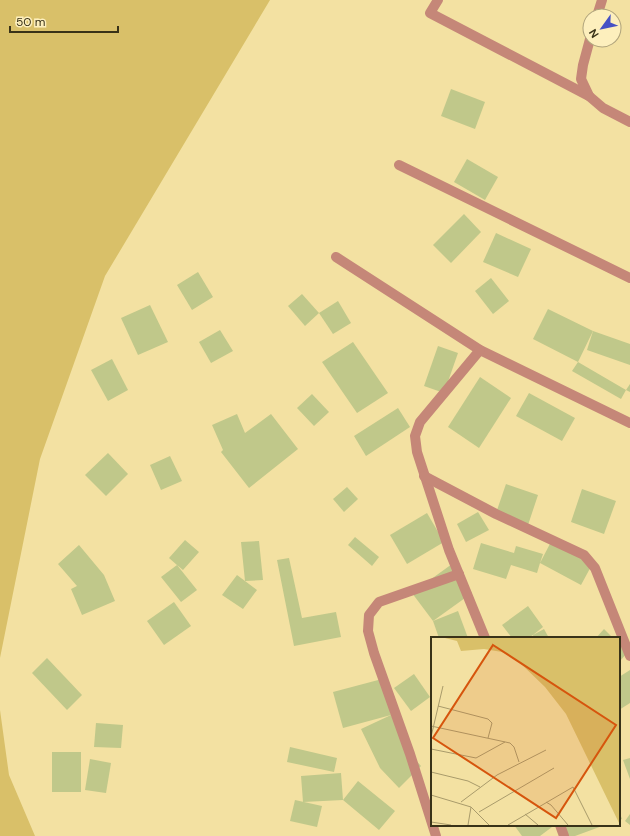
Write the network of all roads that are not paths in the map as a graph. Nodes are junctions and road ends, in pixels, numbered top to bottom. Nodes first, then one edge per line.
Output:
1 (438, 0) edge
2 (588, 48) edge
3 (589, 96) junction
4 (630, 122) edge
5 (399, 164) dead end
6 (336, 257) dead end
7 (630, 278) edge
8 (480, 350) junction
9 (630, 423) edge
10 (424, 476) junction
11 (459, 574) junction
12 (485, 637) edge
13 (630, 656) edge
14 (431, 820) edge
15 (433, 826) edge
16 (560, 826) edge
17 (436, 836) edge
18 (564, 836) edge

1 - 3 street
2 - 3 street
3 - 4 street
5 - 7 street
6 - 8 street
8 - 9 street
8 - 10 street
10 - 11 street
10 - 13 street
11 - 12 street
11 - 14 street
15 - 17 street
16 - 18 street

